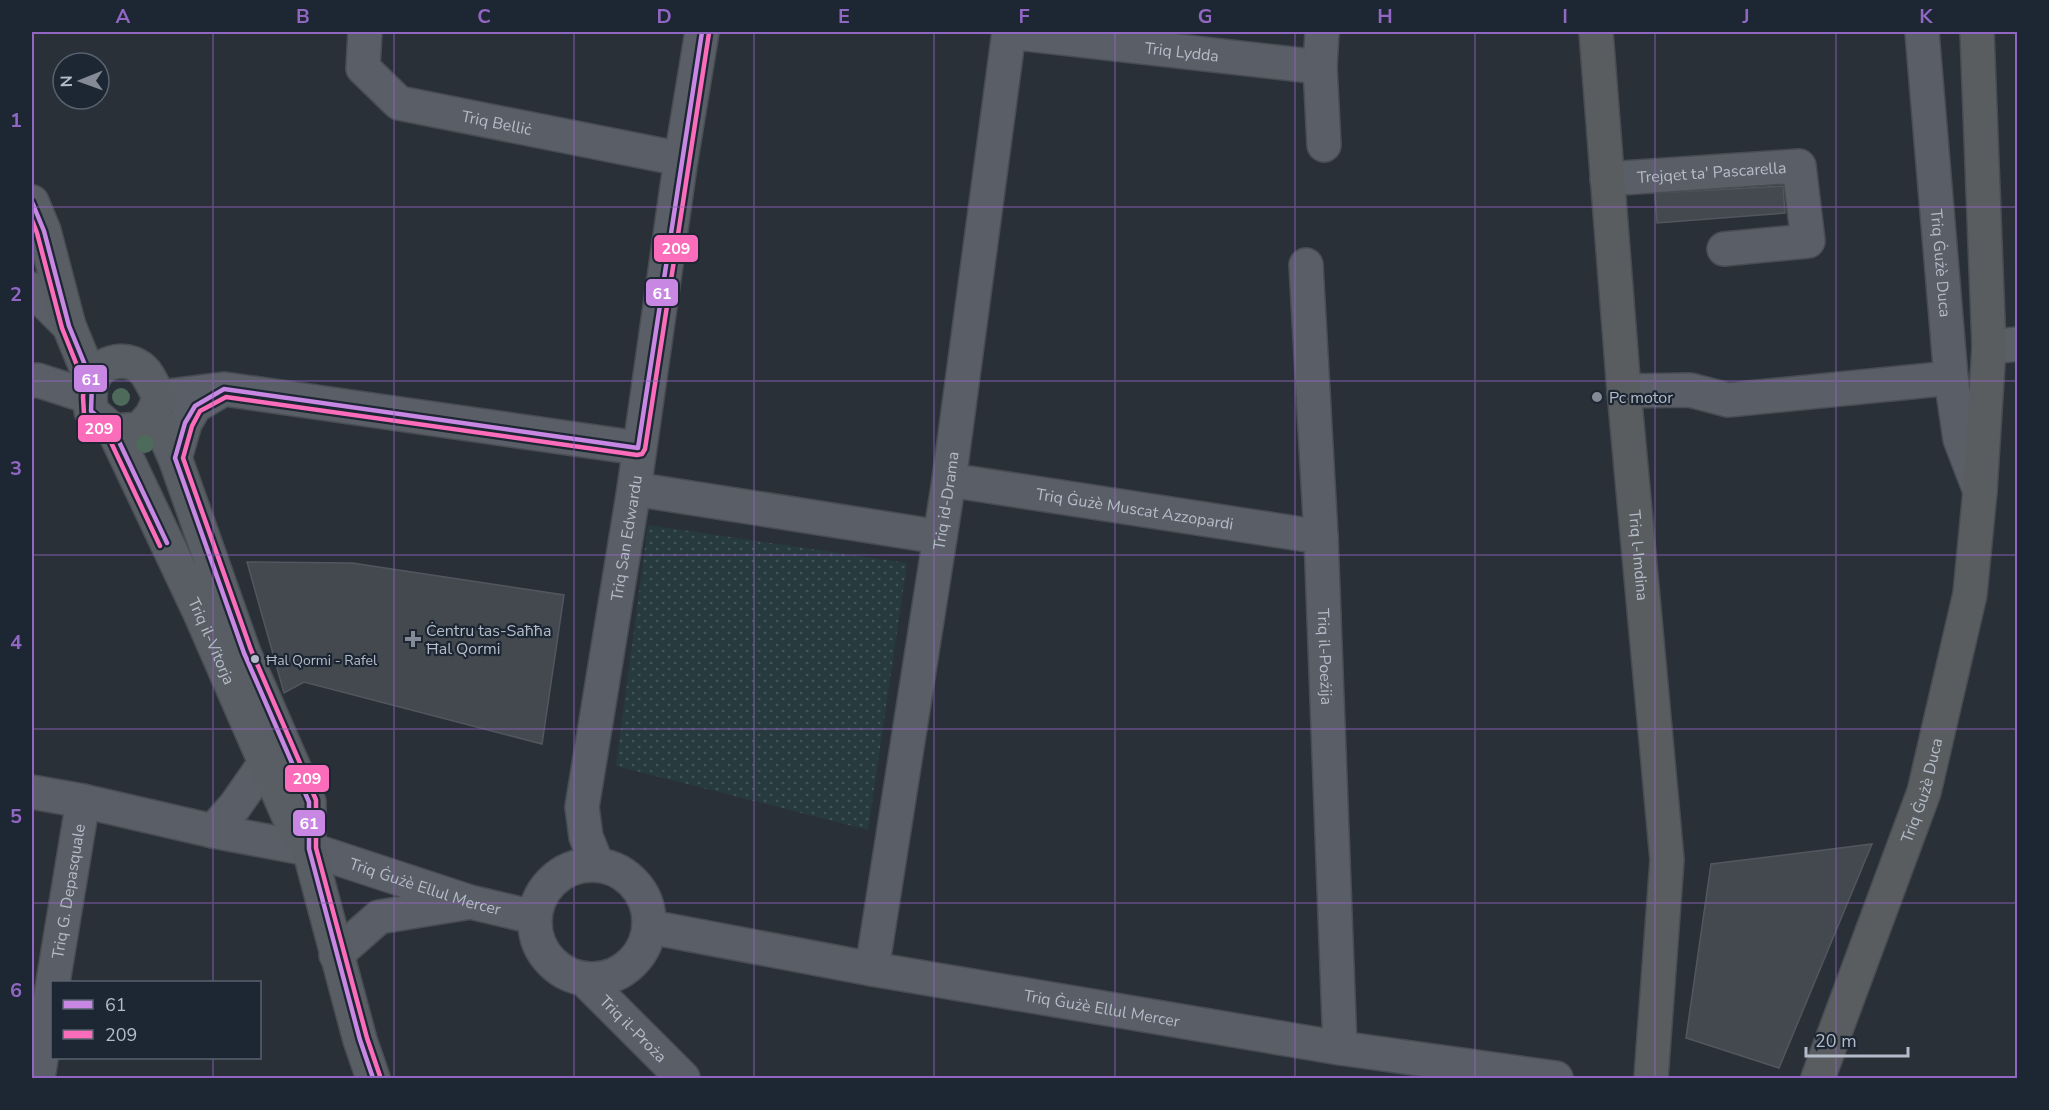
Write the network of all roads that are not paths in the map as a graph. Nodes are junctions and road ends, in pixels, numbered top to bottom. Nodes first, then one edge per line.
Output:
1 (365, 32) edge
2 (702, 32) edge
3 (1009, 32) edge
4 (1322, 32) edge
5 (1596, 32) edge
6 (1922, 32) edge
7 (1977, 32) edge
8 (1320, 67) junction
9 (1324, 145) dead end
10 (681, 159) junction
11 (1608, 179) junction
12 (32, 202) edge
13 (1724, 249) dead end
14 (1306, 265) dead end
15 (32, 289) edge
16 (69, 326) junction
17 (2003, 345) edge
18 (1952, 378) junction
19 (32, 381) edge
20 (224, 389) junction
21 (91, 390) junction
22 (1624, 391) junction
23 (156, 406) junction
24 (114, 431) junction
25 (638, 448) junction
26 (175, 458) junction
27 (949, 480) junction
28 (634, 489) junction
29 (1980, 491) junction
30 (940, 537) junction
31 (1321, 537) junction
32 (266, 763) junction
33 (32, 792) edge
34 (83, 801) junction
35 (213, 831) junction
36 (309, 849) junction
37 (597, 864) junction
38 (470, 902) junction
39 (534, 917) junction
40 (650, 927) junction
41 (336, 954) junction
42 (872, 969) junction
43 (584, 979) junction
44 (53, 981) edge
45 (51, 994) edge
46 (360, 1040) junction
47 (1340, 1048) junction
48 (1652, 1063) edge
49 (1392, 1067) edge
50 (1827, 1076) edge
51 (38, 1078) edge
52 (355, 1078) edge
53 (373, 1078) edge
54 (683, 1078) edge
55 (1556, 1078) edge
56 (1672, 1078) edge

1 - 10 street, Triq Belliċ
2 - 10 street, Triq San Edwardu
3 - 8 street, Triq Lydda
3 - 27 street, Triq id-Drama
4 - 8 street
5 - 11 highway, Triq l-Imdina
6 - 18 street, Triq Ġużè Duca
7 - 17 highway, Triq Ġużè Duca
8 - 9 street
10 - 25 street, Triq San Edwardu
11 - 13 street, Trejqet ta' Pascarella
11 - 22 highway, Triq l-Imdina
12 - 16 street, Triq il-Vitorja
14 - 31 street, Triq il-Poeżija
15 - 16 street
16 - 21 street, Triq il-Vitorja
17 - 29 highway, Triq Ġużè Duca
18 - 22 street
18 - 29 street, Triq Ġużè Duca
19 - 21 street
20 - 23 street
20 - 25 street
20 - 26 street
21 - 23 street, Triq il-Vitorja
21 - 24 street, Triq il-Vitorja
22 - 48 highway, Triq l-Imdina
23 - 24 street
23 - 26 street, Triq il-Vitorja
24 - 32 street, Triq il-Vitorja
25 - 28 street, Triq San Edwardu
26 - 36 street, Triq il-Vitorja
27 - 30 street, Triq id-Drama
27 - 31 street, Triq Ġużè Muscat Azzopardi
28 - 30 street
28 - 37 street, Triq San Edwardu
29 - 50 highway, Triq Ġużè Duca
30 - 42 street, Triq id-Drama
31 - 47 street, Triq il-Poeżija
32 - 35 street
32 - 36 street, Triq il-Vitorja
33 - 34 street, Triq Ġużè Ellul Mercer
34 - 35 street, Triq Ġużè Ellul Mercer
34 - 44 street, Triq G. Depasquale
35 - 36 street, Triq Ġużè Ellul Mercer
36 - 38 street, Triq Ġużè Ellul Mercer
36 - 41 street, Triq il-Vitorja
37 - 39 street
37 - 40 street
38 - 39 street, Triq Ġużè Ellul Mercer
38 - 41 street
39 - 43 street
40 - 42 street, Triq Ġużè Ellul Mercer
40 - 43 street
41 - 46 street, Triq il-Vitorja
42 - 47 street, Triq Ġużè Ellul Mercer
43 - 54 street, Triq il-Proża
45 - 51 street
46 - 52 street, Triq il-Vitorja
46 - 53 street, Triq il-Vitorja
47 - 49 street, Triq Ġużè Ellul Mercer
48 - 56 highway
49 - 55 street, Triq Ġużè Ellul Mercer

